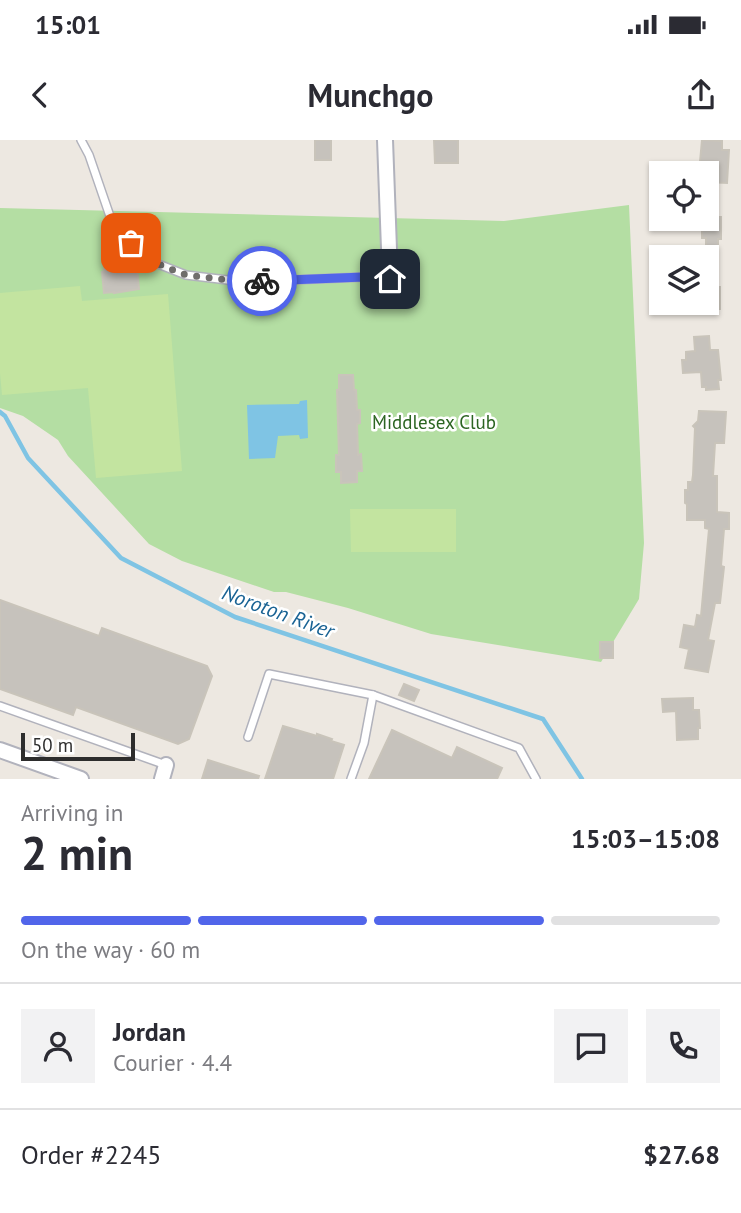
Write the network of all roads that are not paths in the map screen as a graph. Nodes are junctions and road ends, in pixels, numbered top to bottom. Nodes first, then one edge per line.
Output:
1 (81, 140) edge
2 (385, 140) edge
3 (389, 249) dead end
4 (390, 279) dead end
5 (373, 695) junction
6 (0, 706) edge
7 (248, 737) dead end
8 (0, 750) edge
9 (164, 772) edge
10 (81, 779) edge
11 (351, 779) edge
12 (536, 779) edge

1 - 4 lane
2 - 3 street
5 - 7 lane
5 - 11 lane
5 - 12 lane
6 - 9 lane
8 - 10 street

